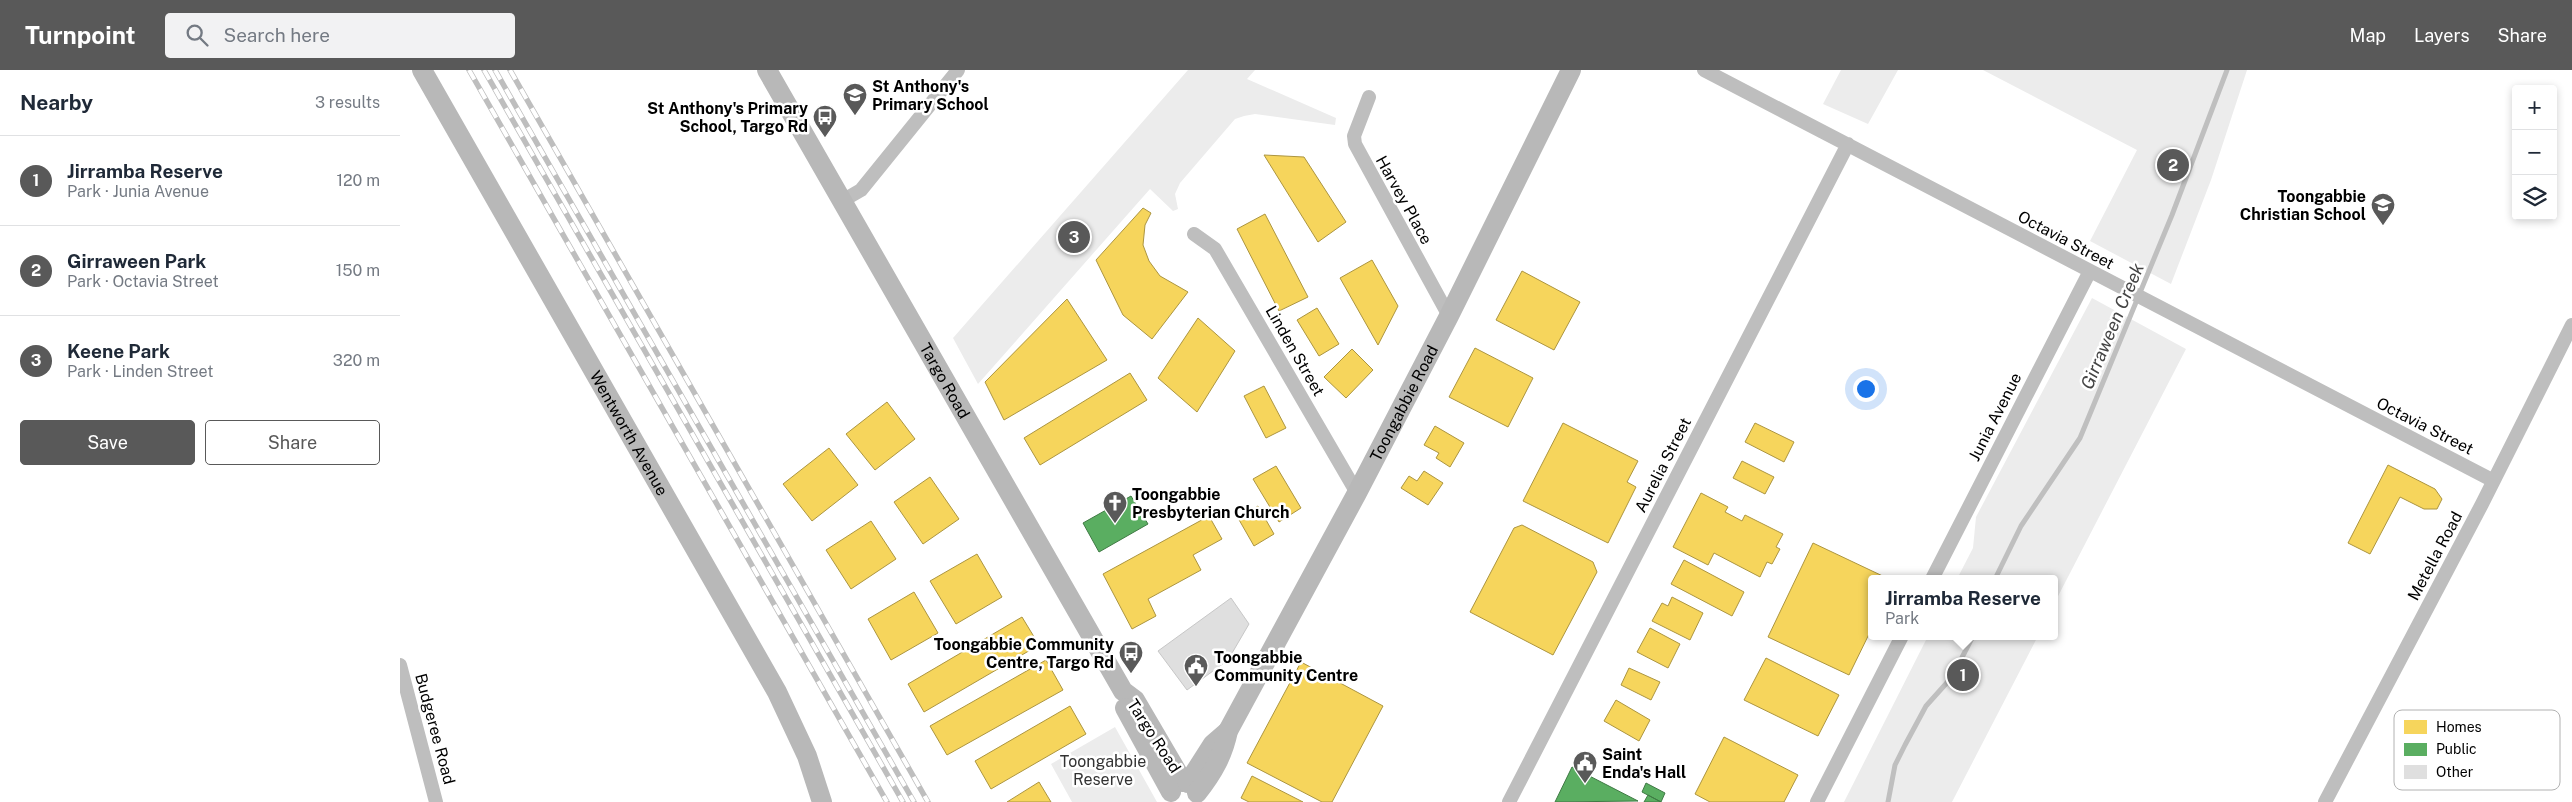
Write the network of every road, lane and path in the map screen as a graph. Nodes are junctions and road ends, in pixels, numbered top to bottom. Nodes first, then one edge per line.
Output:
1 (422, 70) edge
2 (767, 70) edge
3 (958, 70) edge
4 (1571, 70) edge
5 (1704, 70) edge
6 (1370, 97) dead end
7 (1848, 144) junction
8 (842, 201) junction
9 (1194, 234) dead end
10 (2090, 271) junction
11 (1449, 316) junction
12 (2572, 325) edge
13 (2492, 480) junction
14 (1357, 492) junction
15 (1934, 575) edge
16 (1900, 640) edge
17 (400, 665) edge
18 (1185, 792) edge
19 (436, 802) edge
20 (822, 802) edge
21 (1509, 802) edge
22 (1817, 802) edge
23 (2325, 802) edge

1 - 20 main road, Wentworth Avenue
2 - 8 main road, Targo Road
3 - 8 street
4 - 11 main road, Toongabbie Road
5 - 7 street, Octavia Street
6 - 11 street, Harvey Place
7 - 10 street, Octavia Street
7 - 21 street, Aurelia Street
8 - 18 main road, Targo Road
9 - 14 street, Linden Street
10 - 13 street, Octavia Street
10 - 15 street, Junia Avenue
11 - 14 main road, Toongabbie Road
12 - 13 street, Metella Road
13 - 23 street, Metella Road
14 - 18 main road, Toongabbie Road
16 - 22 street
17 - 19 street, Budgeree Road

